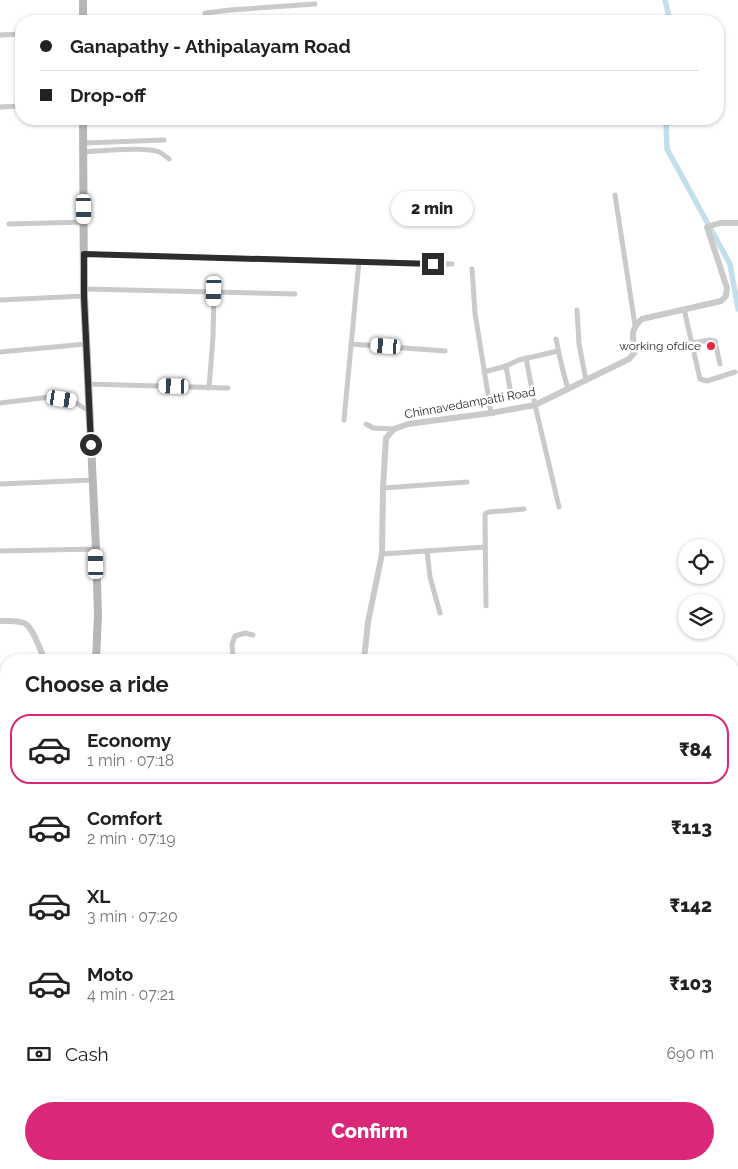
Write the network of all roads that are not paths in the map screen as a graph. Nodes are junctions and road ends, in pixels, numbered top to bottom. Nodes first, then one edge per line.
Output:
1 (83, 0) edge
2 (315, 4) dead end
3 (83, 15) edge
4 (205, 15) edge
5 (15, 34) edge
6 (0, 35) edge
7 (15, 106) edge
8 (0, 107) edge
9 (83, 125) edge
10 (164, 140) dead end
11 (84, 143) junction
12 (84, 152) junction
13 (168, 159) dead end
14 (615, 195) dead end
15 (84, 222) junction
16 (9, 224) dead end
17 (738, 224) edge
18 (84, 254) junction
19 (358, 261) junction
20 (452, 264) dead end
21 (472, 269) dead end
22 (214, 291) junction
23 (84, 292) junction
24 (295, 294) dead end
25 (0, 300) edge
26 (684, 309) junction
27 (577, 310) dead end
28 (635, 325) junction
29 (556, 340) dead end
30 (692, 343) junction
31 (86, 344) junction
32 (351, 344) junction
33 (445, 351) dead end
34 (558, 351) junction
35 (0, 352) edge
36 (526, 358) junction
37 (720, 364) dead end
38 (506, 366) junction
39 (484, 372) junction
40 (735, 372) dead end
41 (586, 380) junction
42 (88, 384) junction
43 (209, 388) junction
44 (228, 388) dead end
45 (568, 388) junction
46 (510, 389) dead end
47 (0, 403) edge
48 (535, 404) junction
49 (89, 411) junction
50 (490, 413) junction
51 (344, 420) dead end
52 (366, 424) dead end
53 (394, 429) junction
54 (92, 480) junction
55 (467, 482) dead end
56 (0, 484) edge
57 (383, 488) junction
58 (560, 508) dead end
59 (524, 509) dead end
60 (485, 547) junction
61 (96, 549) junction
62 (0, 550) edge
63 (427, 551) junction
64 (382, 554) junction
65 (486, 606) dead end
66 (440, 613) dead end
67 (0, 621) edge
68 (254, 634) dead end
69 (41, 654) edge
70 (96, 654) edge
71 (233, 654) edge
72 (365, 654) edge

1 - 3 main road
2 - 4 street
5 - 6 street
7 - 8 street
9 - 11 main road
10 - 11 street
11 - 12 main road
12 - 13 street
12 - 15 main road
14 - 28 street
15 - 16 street
15 - 18 main road
17 - 26 street
18 - 19 street
18 - 23 main road
19 - 20 street
19 - 32 street
21 - 39 street
22 - 23 street
22 - 24 street
22 - 43 street
23 - 25 street
23 - 31 main road
26 - 28 street
26 - 30 street
27 - 41 street
28 - 41 street, Chinnavedampatti Road
29 - 34 street
30 - 37 street
30 - 40 street
31 - 35 street
31 - 42 main road
32 - 33 street
32 - 51 street
34 - 36 street
34 - 45 street
36 - 38 street
36 - 48 street
38 - 39 street
38 - 46 street
39 - 50 street
41 - 45 street, Chinnavedampatti Road
42 - 43 street
42 - 49 main road
43 - 44 street
45 - 48 street, Chinnavedampatti Road
47 - 49 street
48 - 50 street, Chinnavedampatti Road
48 - 58 street
49 - 54 main road
50 - 53 street, Chinnavedampatti Road
52 - 53 street
53 - 57 street, Chinnavedampatti Road
54 - 56 street
54 - 61 main road
55 - 57 street
57 - 64 street, Chinnavedampatti Road
59 - 60 street
60 - 63 street
60 - 65 street
61 - 62 street
61 - 70 main road
63 - 64 street
63 - 66 street
64 - 72 street, Chinnavedampatti Road
67 - 69 street
68 - 71 street

